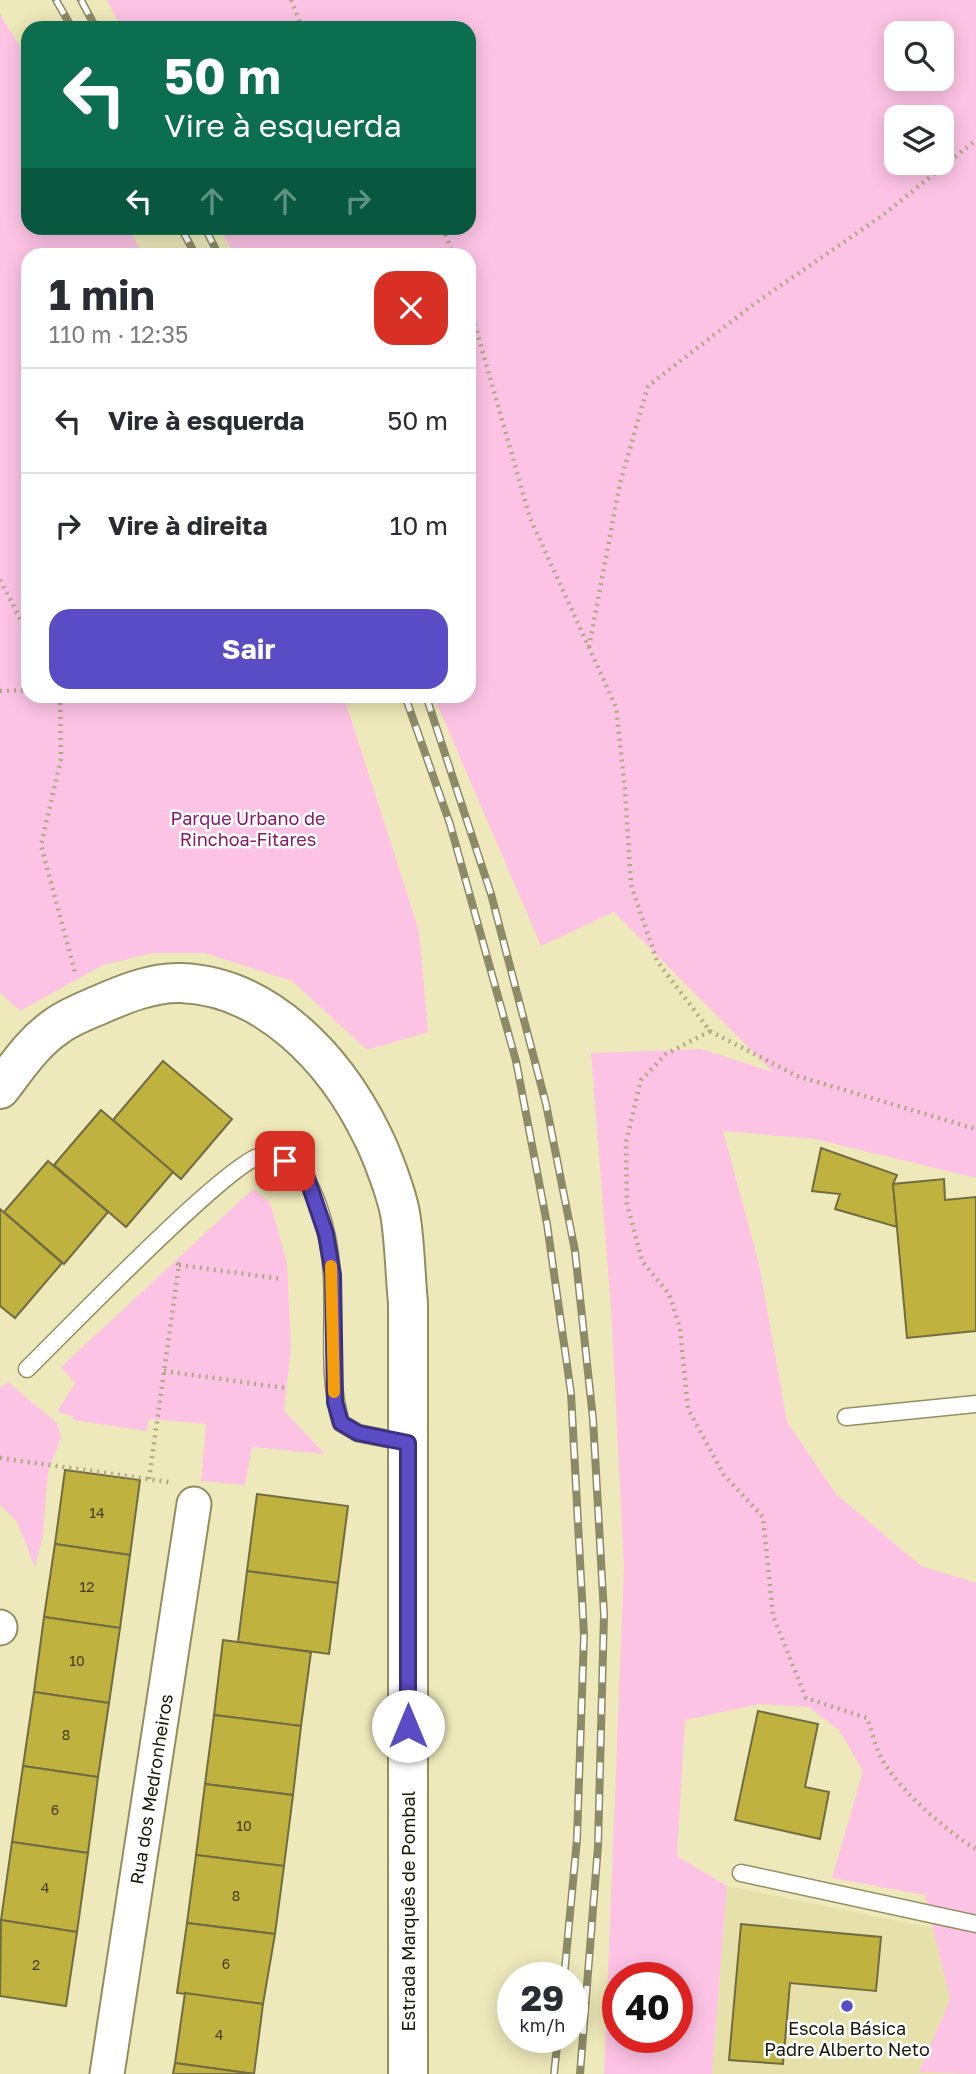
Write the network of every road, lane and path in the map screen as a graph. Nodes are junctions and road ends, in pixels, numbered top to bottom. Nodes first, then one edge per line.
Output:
1 (291, 0) edge
2 (299, 21) edge
3 (976, 140) edge
4 (476, 329) edge
5 (0, 580) edge
6 (21, 620) edge
7 (589, 647) junction
8 (21, 690) edge
9 (0, 691) edge
10 (60, 703) edge
11 (85, 1011) junction
12 (710, 1031) junction
13 (0, 1089) edge
14 (976, 1129) edge
15 (158, 1242) junction
16 (179, 1265) junction
17 (282, 1279) dead end
18 (27, 1369) dead end
19 (164, 1371) junction
20 (285, 1388) dead end
21 (976, 1404) edge
22 (846, 1417) dead end
23 (408, 1443) junction
24 (0, 1458) edge
25 (149, 1479) junction
26 (194, 1504) joint
27 (976, 1849) edge
28 (741, 1873) dead end
29 (976, 1924) edge
30 (107, 2074) edge
31 (408, 2074) edge

1 - 2 path
3 - 7 path
4 - 7 path
5 - 6 path
7 - 12 path
8 - 9 path
10 - 11 path
11 - 13 street, Estrada Marquês de Pombal
11 - 23 street, Estrada Marquês de Pombal
12 - 14 path
12 - 27 path
15 - 16 path
15 - 18 lane
15 - 23 lane
16 - 17 path
16 - 19 path
19 - 20 path
19 - 25 path
21 - 22 lane
23 - 31 street, Estrada Marquês de Pombal
24 - 25 path
25 - 26 path
26 - 30 street, Rua dos Medronheiros
28 - 29 lane

